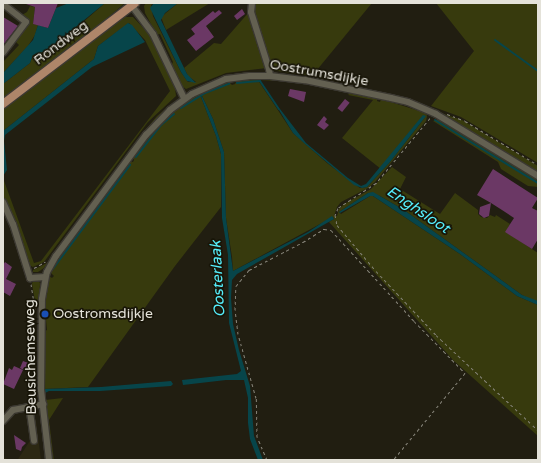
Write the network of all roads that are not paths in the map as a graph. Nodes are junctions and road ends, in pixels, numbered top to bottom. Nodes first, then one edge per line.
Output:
1 (252, 3) edge
2 (3, 4) edge
3 (134, 4) edge
4 (3, 52) edge
5 (270, 76) junction
6 (184, 98) junction
7 (3, 104) edge
8 (538, 176) edge
9 (3, 202) edge
10 (45, 276) junction
11 (43, 404) junction
12 (30, 412) dead end
13 (3, 421) edge
14 (34, 441) dead end
15 (49, 460) edge

1 - 5 street
2 - 4 street
3 - 6 street
3 - 7 main road, Rondweg
5 - 6 street, Oostrumsdijkje
5 - 8 street, Oostrumsdijkje
6 - 10 street, Oostrumsdijkje
9 - 10 street
10 - 11 street, Beusichemseweg
11 - 13 street
11 - 15 street, Beusichemseweg
12 - 14 street

